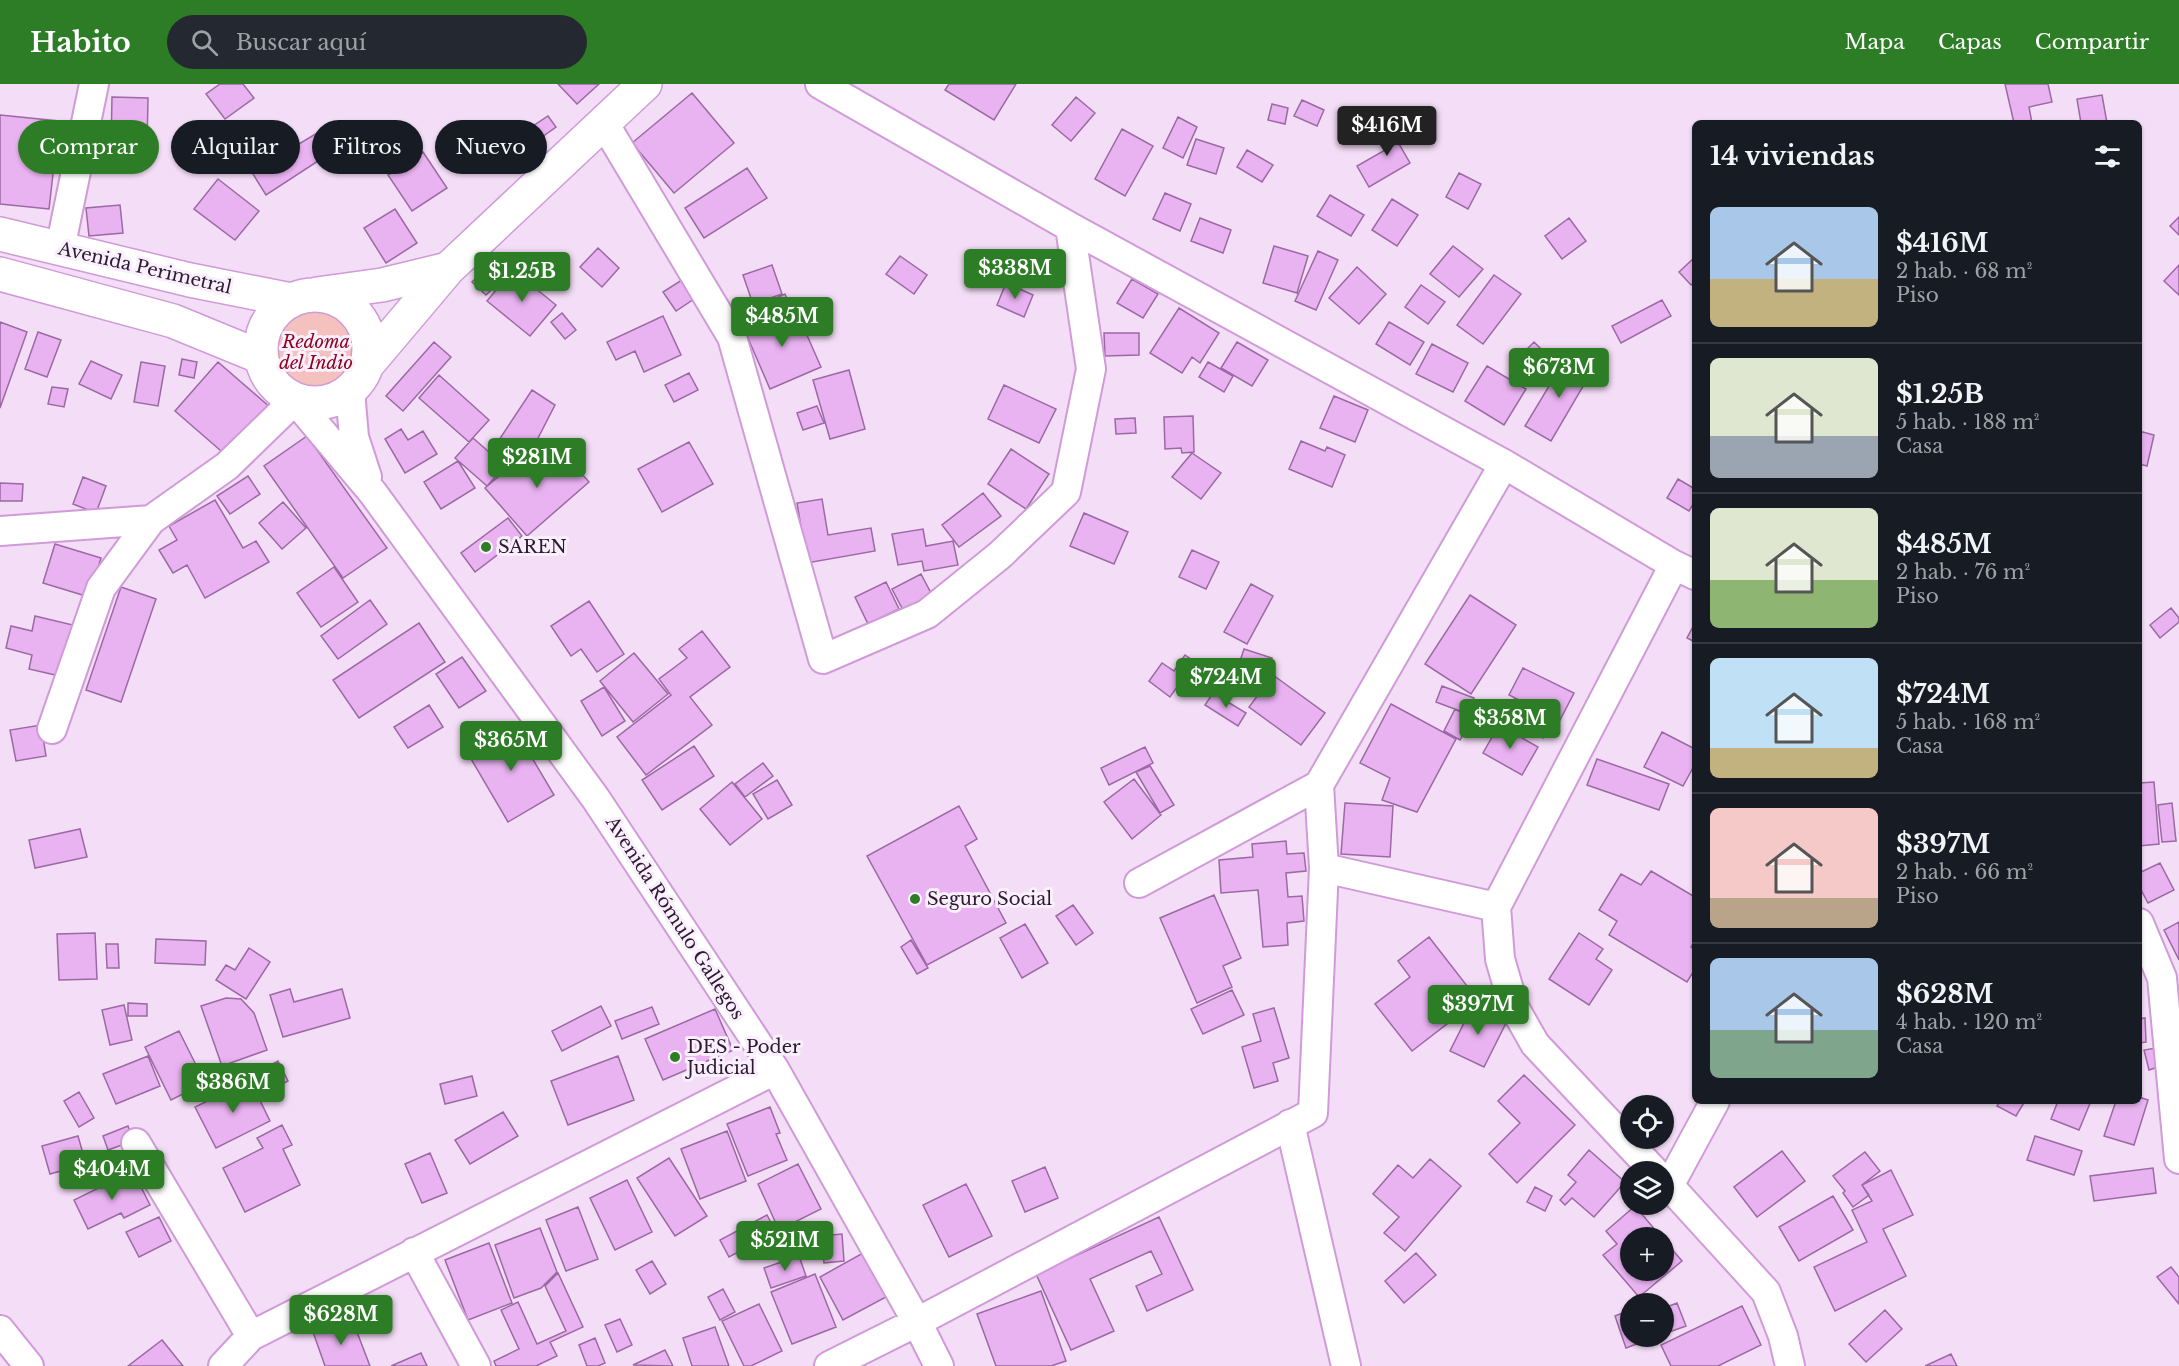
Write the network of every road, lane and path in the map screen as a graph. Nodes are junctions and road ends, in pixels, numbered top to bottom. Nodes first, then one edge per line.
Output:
1 (94, 84) edge
2 (645, 84) edge
3 (820, 84) edge
4 (604, 123) junction
5 (1070, 227) junction
6 (0, 234) edge
7 (60, 249) junction
8 (448, 269) junction
9 (0, 274) edge
10 (300, 298) junction
11 (261, 357) junction
12 (358, 378) junction
13 (295, 400) junction
14 (1504, 464) junction
15 (373, 493) junction
16 (151, 519) junction
17 (0, 531) edge
18 (1685, 570) edge
19 (52, 729) dead end
20 (1319, 785) junction
21 (1324, 868) junction
22 (1139, 883) dead end
23 (1496, 907) junction
24 (2142, 930) edge
25 (775, 1070) junction
26 (1713, 1104) edge
27 (1290, 1124) junction
28 (136, 1143) dead end
29 (2179, 1159) edge
30 (1646, 1161) edge
31 (1674, 1162) edge
32 (1674, 1191) edge
33 (414, 1252) junction
34 (917, 1322) junction
35 (0, 1330) edge
36 (251, 1336) junction
37 (29, 1366) edge
38 (223, 1366) edge
39 (476, 1366) edge
40 (828, 1366) edge
41 (939, 1366) edge
42 (1346, 1366) edge
43 (1790, 1366) edge

1 - 7 street
2 - 4 main road
3 - 5 street
4 - 5 street
4 - 8 main road
5 - 14 street
6 - 7 main road, Avenida Perimetral
7 - 10 main road, Avenida Perimetral
8 - 10 main road
8 - 12 main road
9 - 11 main road
10 - 11 main road
10 - 12 main road
11 - 13 main road
12 - 13 main road
12 - 15 street, Avenida Rómulo Gallegos
13 - 15 street, Avenida Rómulo Gallegos
13 - 16 street
14 - 18 street
14 - 20 street
15 - 25 street, Avenida Rómulo Gallegos
16 - 17 street
16 - 19 street
18 - 23 street
20 - 21 street
20 - 22 street
21 - 23 street
21 - 27 street
23 - 30 street
24 - 29 street
25 - 33 street
25 - 34 street, Avenida Rómulo Gallegos
26 - 31 street
27 - 34 street
27 - 42 street
28 - 36 street
32 - 43 street
33 - 36 street
33 - 39 street
34 - 40 street
34 - 41 street, Avenida Rómulo Gallegos
35 - 37 street
36 - 38 street

